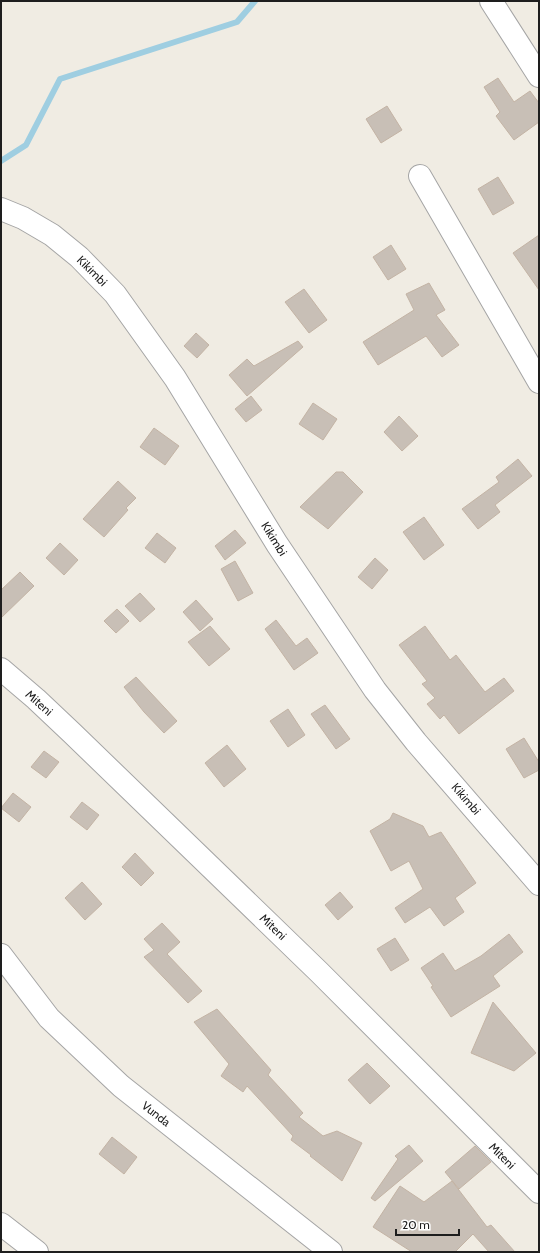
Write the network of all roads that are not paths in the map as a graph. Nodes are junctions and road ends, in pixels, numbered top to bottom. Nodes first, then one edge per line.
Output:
1 (491, 1) edge
2 (539, 76) edge
3 (420, 176) dead end
4 (1, 209) edge
5 (539, 382) edge
6 (1, 669) edge
7 (539, 884) edge
8 (1, 955) edge
9 (539, 1192) edge
10 (1, 1224) edge
11 (36, 1252) edge
12 (331, 1252) edge

1 - 2 street
3 - 5 street
4 - 7 street, Kikimbi
6 - 9 street, Miteni
8 - 12 street, Vunda
10 - 11 street

